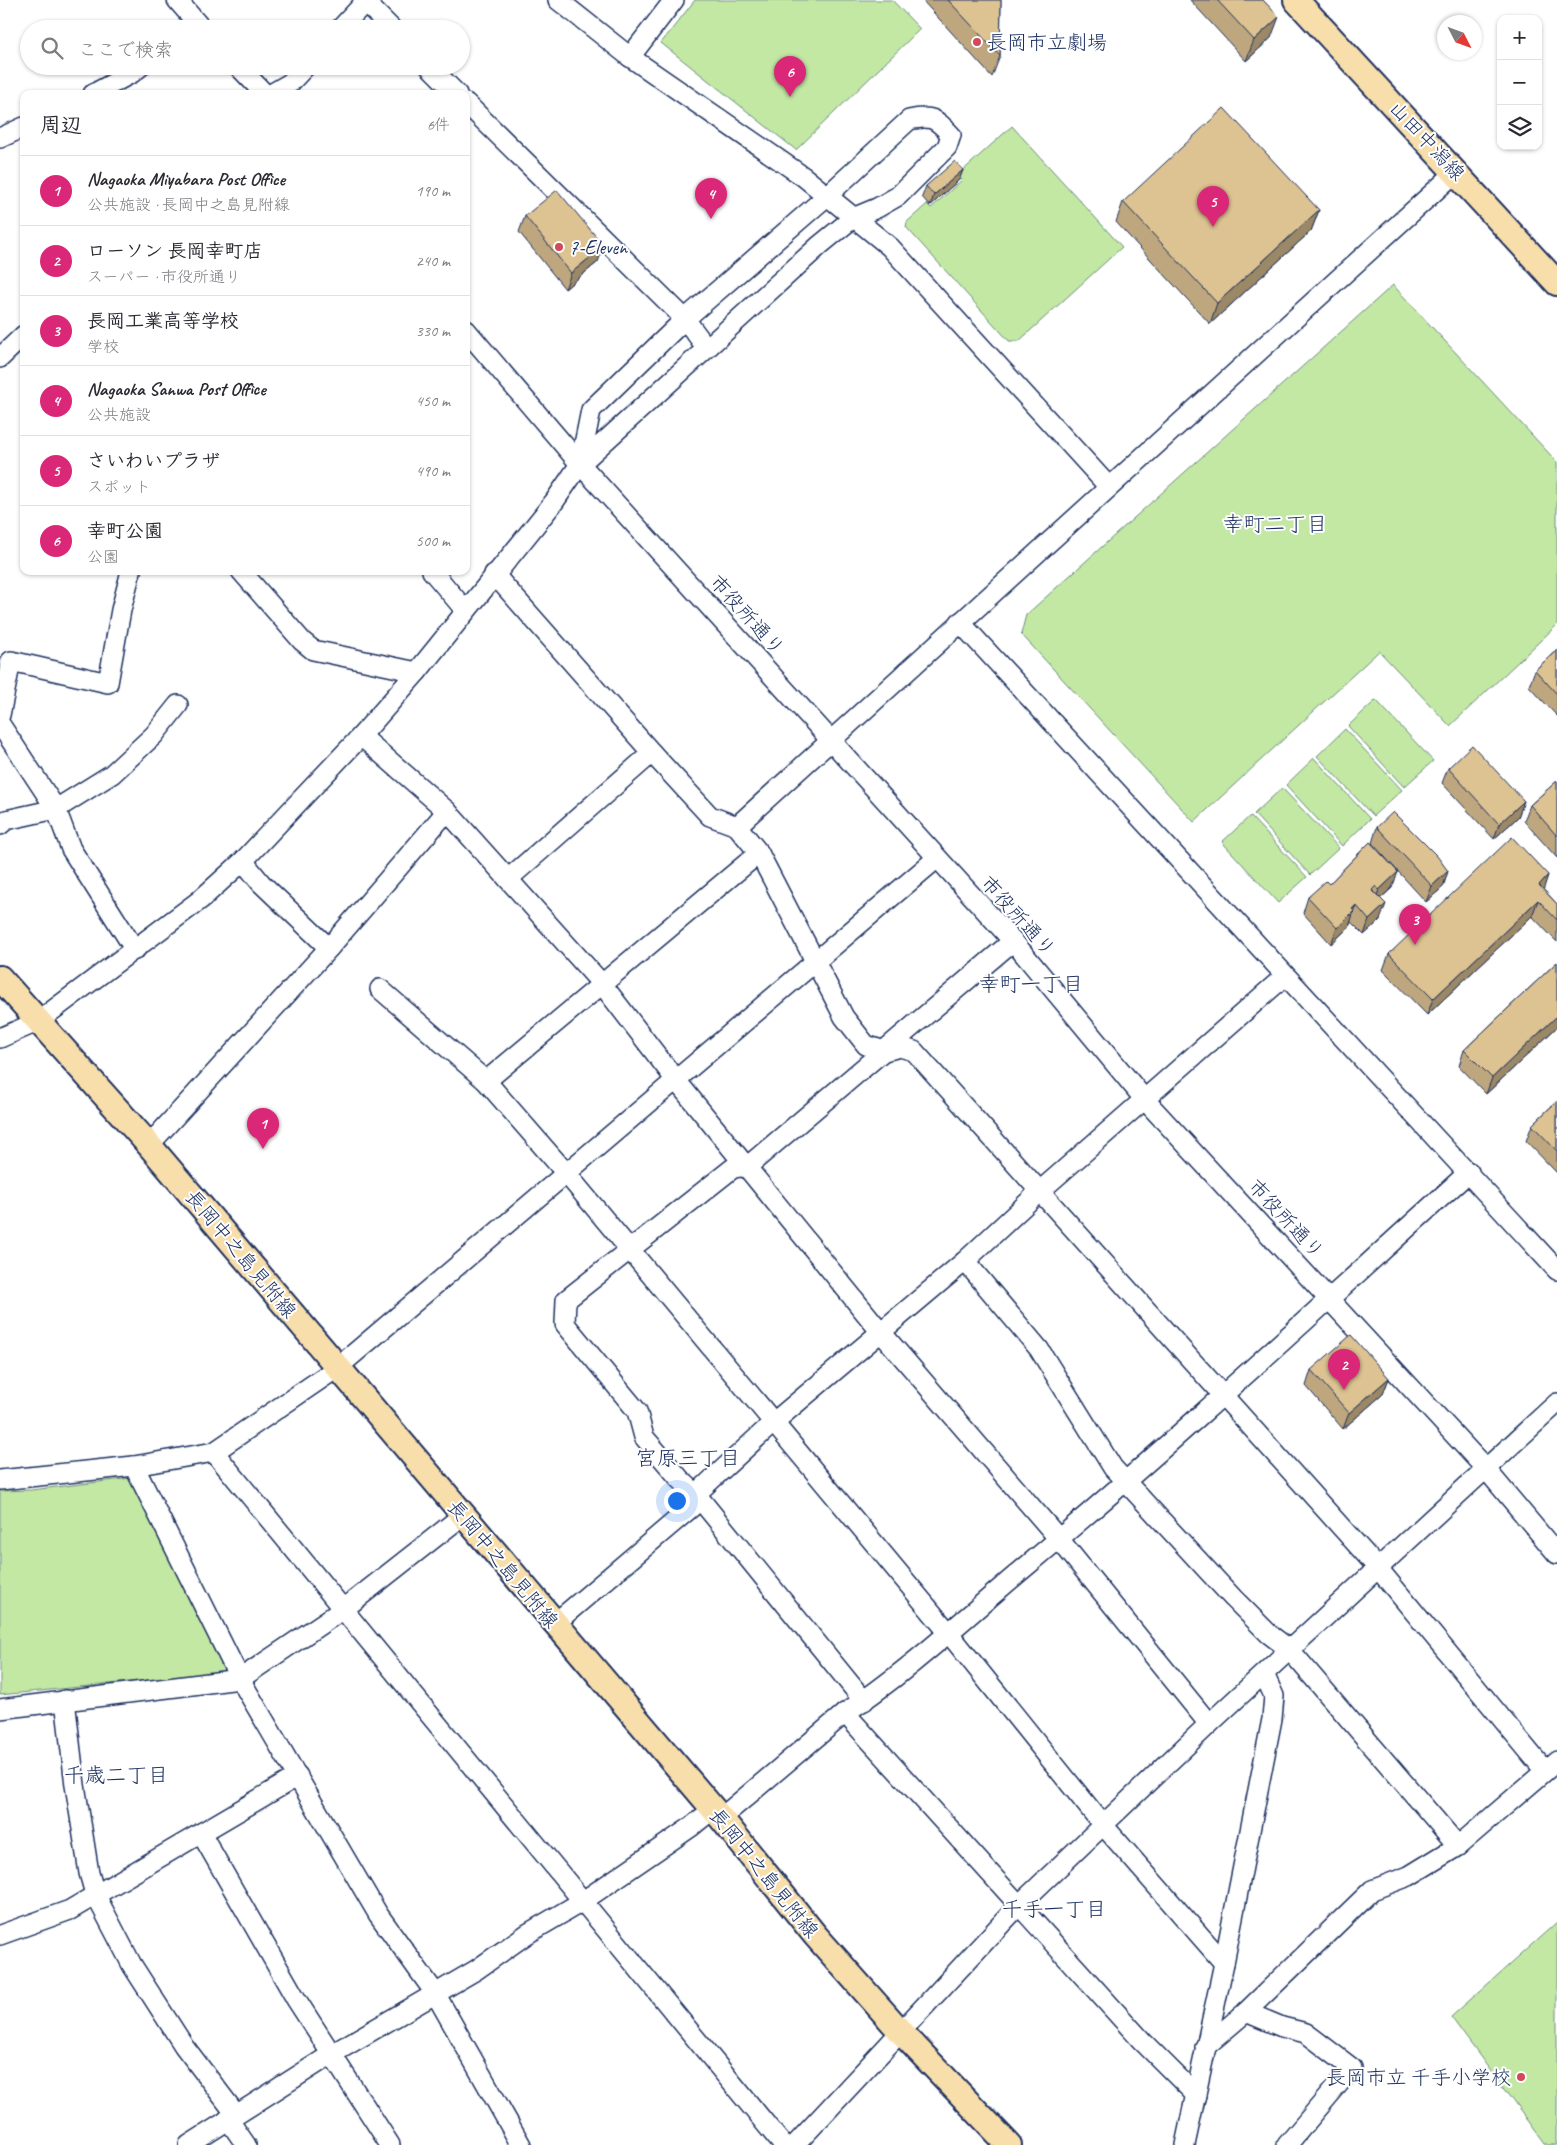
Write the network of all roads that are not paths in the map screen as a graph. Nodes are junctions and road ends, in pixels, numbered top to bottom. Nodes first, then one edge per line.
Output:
1 (177, 0) edge
2 (558, 0) edge
3 (674, 0) edge
4 (1296, 0) edge
5 (365, 1) edge
6 (189, 20) edge
7 (348, 20) edge
8 (383, 20) edge
9 (630, 57) junction
10 (130, 75) edge
11 (246, 75) edge
12 (298, 75) edge
13 (438, 75) edge
14 (101, 90) edge
15 (260, 90) edge
16 (278, 90) edge
17 (453, 90) edge
18 (470, 107) edge
19 (20, 129) edge
20 (0, 138) edge
21 (1456, 172) junction
22 (827, 196) junction
23 (853, 218) junction
24 (1557, 283) edge
25 (685, 319) junction
26 (470, 335) edge
27 (20, 339) edge
28 (706, 347) junction
29 (0, 358) edge
30 (580, 464) junction
31 (1109, 487) junction
32 (494, 574) junction
33 (130, 575) edge
34 (244, 575) edge
35 (435, 575) edge
36 (465, 610) junction
37 (960, 622) junction
38 (418, 672) junction
39 (178, 705) dead end
40 (0, 715) edge
41 (0, 724) edge
42 (361, 736) junction
43 (830, 741) junction
44 (652, 753) junction
45 (56, 809) junction
46 (447, 811) junction
47 (0, 825) edge
48 (737, 826) junction
49 (759, 853) junction
50 (936, 859) junction
51 (242, 860) junction
52 (508, 879) junction
53 (1013, 941) junction
54 (329, 948) junction
55 (135, 950) junction
56 (816, 962) junction
57 (1285, 976) junction
58 (0, 978) edge
59 (602, 984) junction
60 (380, 989) dead end
61 (37, 1022) junction
62 (0, 1038) edge
63 (884, 1051) junction
64 (675, 1079) junction
65 (486, 1081) junction
66 (1145, 1100) junction
67 (149, 1145) junction
68 (748, 1166) junction
69 (1469, 1172) junction
70 (566, 1173) junction
71 (1040, 1191) junction
72 (628, 1250) junction
73 (965, 1262) junction
74 (1557, 1270) edge
75 (1330, 1298) junction
76 (880, 1331) junction
77 (336, 1368) junction
78 (1222, 1398) junction
79 (1557, 1403) edge
80 (774, 1422) junction
81 (214, 1452) junction
82 (134, 1466) junction
83 (1485, 1468) junction
84 (0, 1480) edge
85 (1126, 1483) junction
86 (696, 1494) junction
87 (462, 1516) junction
88 (1059, 1538) junction
89 (1557, 1554) edge
90 (1377, 1567) junction
91 (344, 1608) junction
92 (554, 1624) junction
93 (948, 1632) junction
94 (1289, 1649) junction
95 (1264, 1674) junction
96 (240, 1680) junction
97 (65, 1700) junction
98 (864, 1701) junction
99 (0, 1709) edge
100 (845, 1713) junction
101 (1209, 1724) junction
102 (1551, 1766) edge
103 (298, 1776) junction
104 (717, 1814) junction
105 (1103, 1824) junction
106 (200, 1833) junction
107 (1458, 1846) junction
108 (95, 1894) junction
109 (582, 1901) junction
110 (1019, 1905) junction
111 (0, 1935) edge
112 (1224, 1963) junction
113 (435, 1993) junction
114 (1246, 2012) junction
115 (901, 2032) junction
116 (1205, 2047) junction
117 (332, 2054) junction
118 (1196, 2095) junction
119 (232, 2116) junction
120 (1191, 2144) edge
121 (189, 2145) edge
122 (246, 2145) edge
123 (390, 2145) edge
124 (521, 2145) edge
125 (783, 2145) edge
126 (795, 2145) edge
127 (1009, 2145) edge
128 (1287, 2145) edge

1 - 6 street
2 - 9 street
3 - 9 street
4 - 21 main road, 山田中潟線
5 - 7 street
5 - 8 street
9 - 22 street
10 - 14 street
11 - 15 street
12 - 16 street
13 - 17 street
18 - 25 street
19 - 20 street
21 - 24 main road, 山田中潟線
21 - 31 street
22 - 23 street
22 - 23 street
22 - 25 street
23 - 28 street
23 - 31 street
25 - 28 street
25 - 30 street
26 - 30 street, 市役所通り
27 - 29 street
28 - 30 street
30 - 32 street
30 - 43 street, 市役所通り
31 - 37 street
32 - 36 street
32 - 44 street
33 - 40 street
34 - 38 street
35 - 36 street
36 - 38 street
37 - 43 street
37 - 57 street
38 - 42 street
39 - 45 street
41 - 45 street
42 - 46 street
42 - 51 street
43 - 48 street
43 - 50 street, 市役所通り
44 - 48 street
44 - 52 street
45 - 47 street
45 - 55 street
46 - 52 street
46 - 54 street
48 - 49 street
49 - 56 street
49 - 59 street
50 - 53 street, 市役所通り
50 - 56 street
51 - 54 street
51 - 55 street
52 - 59 street
53 - 63 street
53 - 66 street, 市役所通り
54 - 67 street
55 - 61 street
56 - 63 street
56 - 64 street
57 - 66 street
57 - 69 street
58 - 61 main road, 長岡中之島見附線
59 - 64 street
59 - 65 street
60 - 65 street
61 - 62 street
61 - 67 main road, 長岡中之島見附線
63 - 68 street
63 - 71 street
64 - 68 street
64 - 70 street
65 - 70 street
66 - 71 street
66 - 75 street, 市役所通り
67 - 77 main road, 長岡中之島見附線
68 - 72 street
68 - 76 street
69 - 74 street
69 - 75 street
70 - 72 street
70 - 77 street
71 - 73 street
71 - 78 street
72 - 80 street
72 - 86 street
73 - 76 street
73 - 85 street
75 - 78 street
75 - 83 street, 市役所通り
76 - 80 street
76 - 88 street
77 - 81 street
77 - 87 main road, 長岡中之島見附線
78 - 85 street
78 - 90 street
79 - 83 street
80 - 86 street
80 - 93 street
81 - 82 street
81 - 91 street
82 - 84 street
82 - 96 street
83 - 89 street, 市役所通り
83 - 90 street
85 - 88 street
85 - 94 street
86 - 92 street
86 - 98 street
87 - 91 street
87 - 92 main road, 長岡中之島見附線
88 - 93 street
88 - 101 street
90 - 94 street
90 - 102 street
91 - 96 street
91 - 109 street
92 - 104 main road, 長岡中之島見附線
93 - 98 street
93 - 105 street
94 - 95 street
94 - 107 street
95 - 101 street
95 - 112 street
96 - 97 street
96 - 103 street
97 - 99 street
97 - 108 street
98 - 100 street
100 - 104 street
100 - 110 street
101 - 105 street
102 - 107 street
103 - 106 street
103 - 113 street
104 - 109 street
104 - 115 main road, 長岡中之島見附線
105 - 110 street
105 - 112 street
106 - 108 street
106 - 117 street
107 - 114 street
108 - 111 street
108 - 119 street
109 - 113 street
109 - 125 street
110 - 115 street
110 - 118 street
112 - 116 street
113 - 117 street
113 - 124 street
114 - 116 street
114 - 128 street
115 - 126 street
115 - 127 main road, 長岡中之島見附線
116 - 118 street
117 - 119 street
117 - 123 street
118 - 120 street
119 - 121 street
119 - 122 street

